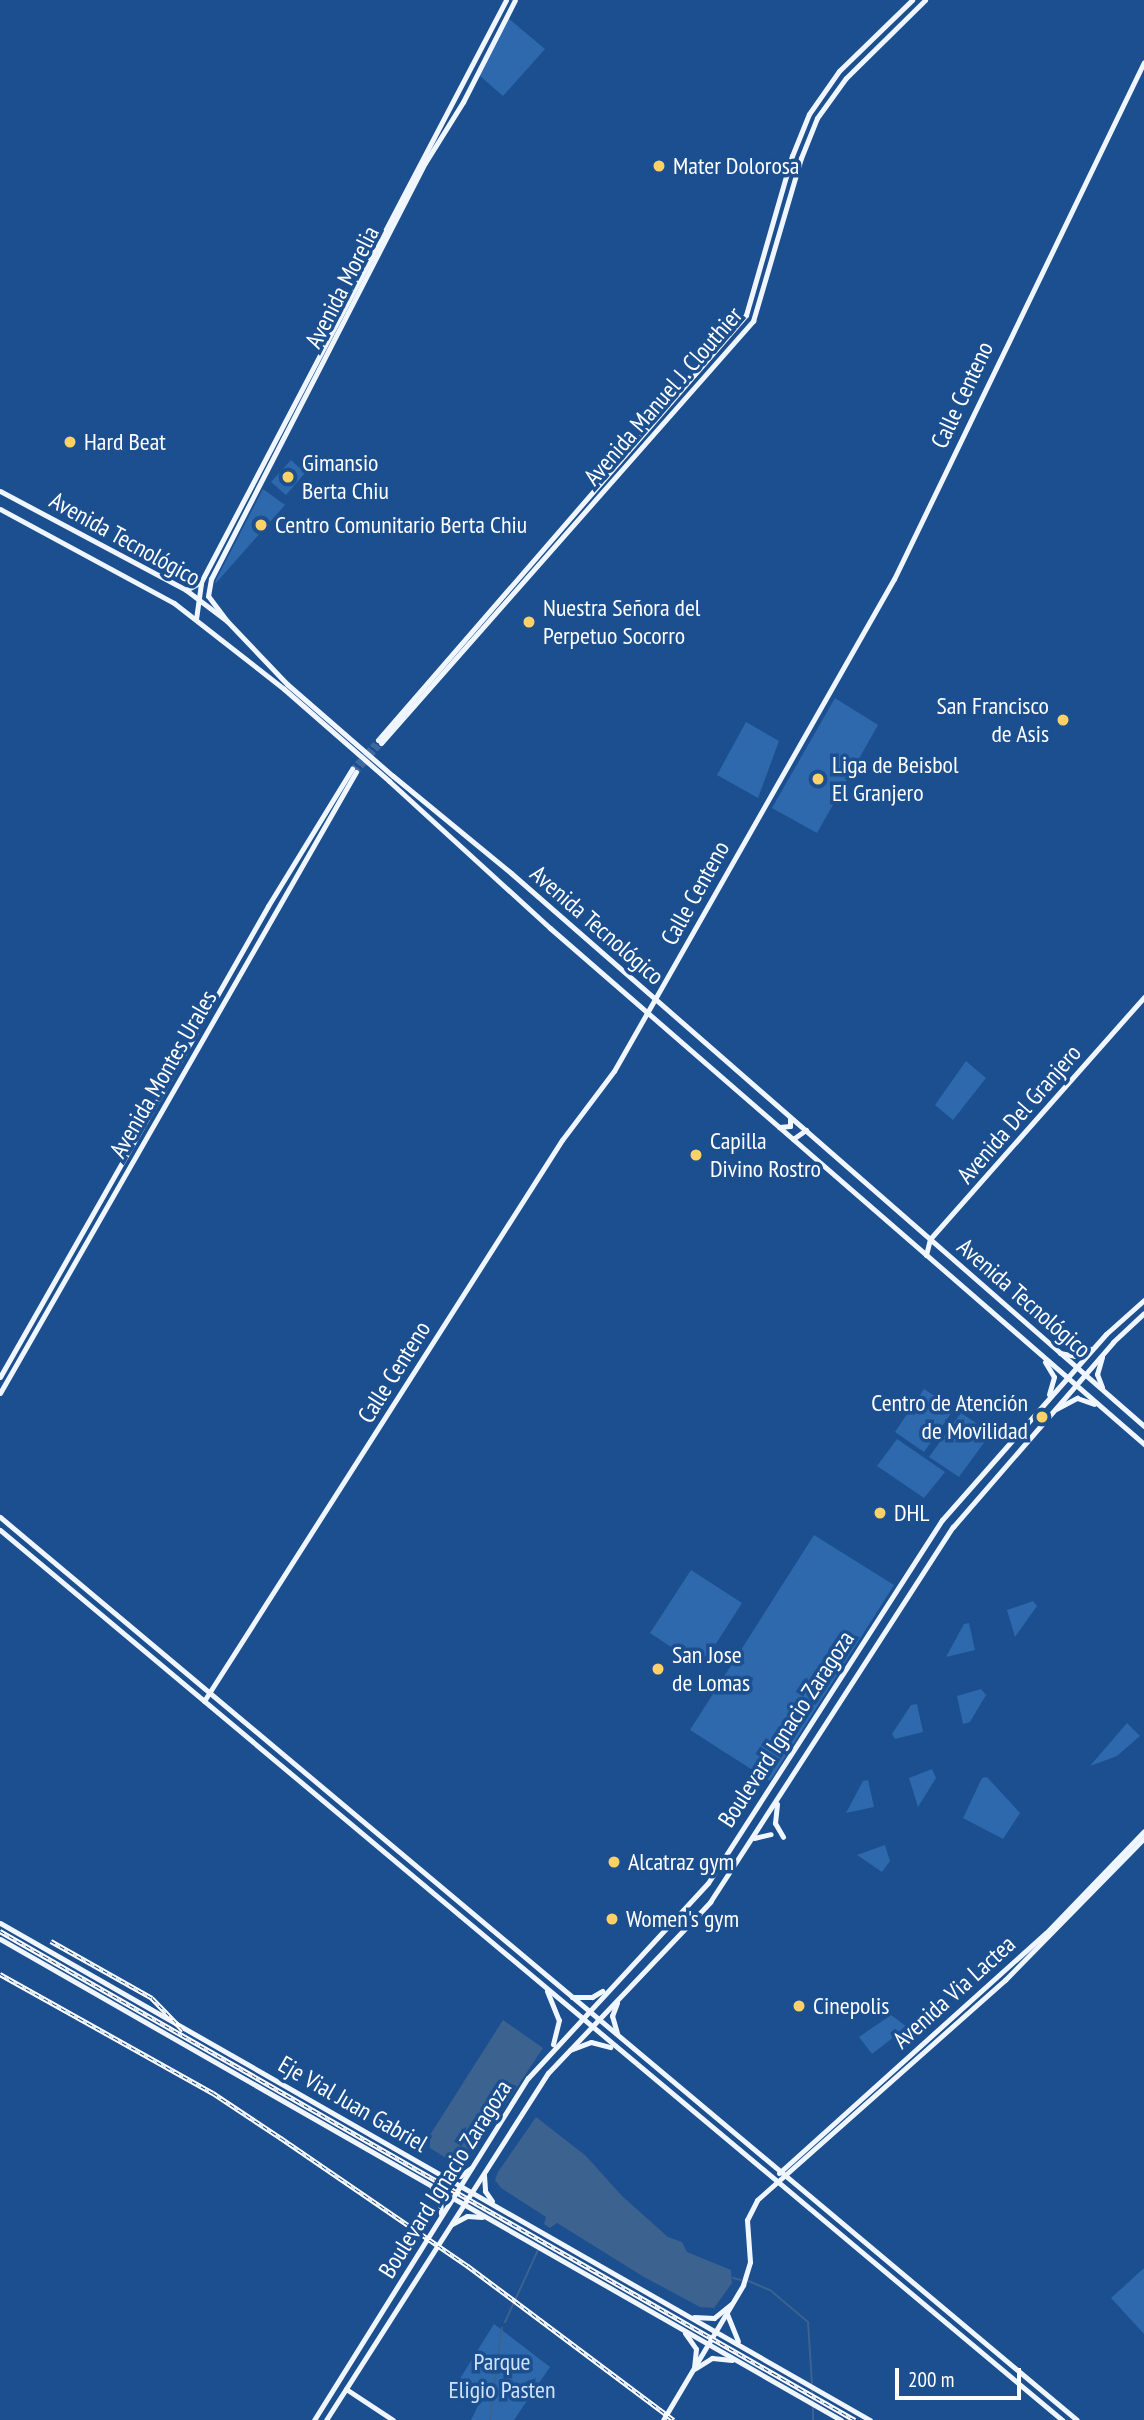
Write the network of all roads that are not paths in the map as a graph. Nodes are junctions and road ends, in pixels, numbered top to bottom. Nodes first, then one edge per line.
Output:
1 (506, 0) edge
2 (515, 0) edge
3 (912, 0) edge
4 (925, 0) edge
5 (1144, 62) edge
6 (0, 492) edge
7 (0, 509) edge
8 (238, 520) junction
9 (201, 582) junction
10 (186, 590) junction
11 (200, 600) junction
12 (196, 619) junction
13 (227, 621) junction
14 (286, 686) junction
15 (442, 822) junction
16 (559, 916) junction
17 (550, 928) junction
18 (1144, 997) edge
19 (655, 999) junction
20 (647, 1012) junction
21 (790, 1116) junction
22 (779, 1127) junction
23 (806, 1130) junction
24 (793, 1139) junction
25 (944, 1223) junction
26 (918, 1228) junction
27 (930, 1239) junction
28 (926, 1256) junction
29 (1000, 1300) junction
30 (1144, 1300) edge
31 (990, 1310) junction
32 (1013, 1312) junction
33 (1144, 1313) edge
34 (1004, 1322) junction
35 (1098, 1343) junction
36 (1108, 1348) junction
37 (1036, 1352) junction
38 (1059, 1353) junction
39 (1076, 1368) junction
40 (1084, 1374) junction
41 (0, 1377) edge
42 (1067, 1378) junction
43 (1076, 1385) junction
44 (1106, 1393) junction
45 (0, 1394) edge
46 (1047, 1400) junction
47 (1056, 1409) junction
48 (1103, 1409) junction
49 (1144, 1426) edge
50 (1144, 1444) edge
51 (0, 1517) edge
52 (0, 1530) edge
53 (210, 1692) junction
54 (204, 1701) junction
55 (778, 1798) junction
56 (1144, 1831) edge
57 (771, 1834) dead end
58 (783, 1837) dead end
59 (1144, 1838) edge
60 (751, 1840) junction
61 (0, 1923) edge
62 (0, 1939) edge
63 (550, 1978) junction
64 (613, 1982) junction
65 (543, 1986) junction
66 (623, 1994) junction
67 (572, 1997) junction
68 (587, 2010) junction
69 (580, 2017) junction
70 (597, 2018) junction
71 (590, 2026) junction
72 (618, 2036) junction
73 (550, 2050) junction
74 (617, 2051) junction
75 (564, 2053) junction
76 (649, 2063) junction
77 (639, 2068) junction
78 (473, 2166) junction
79 (486, 2171) junction
80 (783, 2174) junction
81 (443, 2176) junction
82 (776, 2181) junction
83 (430, 2185) junction
84 (461, 2186) junction
85 (471, 2191) junction
86 (453, 2199) junction
87 (463, 2204) junction
88 (494, 2204) junction
89 (441, 2216) junction
90 (486, 2217) junction
91 (449, 2225) junction
92 (433, 2229) junction
93 (442, 2238) junction
94 (420, 2251) junction
95 (415, 2280) junction
96 (736, 2299) junction
97 (727, 2314) junction
98 (687, 2315) junction
99 (680, 2329) junction
100 (717, 2332) junction
101 (709, 2345) junction
102 (745, 2348) junction
103 (738, 2362) junction
104 (695, 2370) junction
105 (337, 2383) junction
106 (346, 2389) junction
107 (314, 2420) edge
108 (326, 2420) edge
109 (393, 2420) edge
110 (663, 2420) edge
111 (841, 2420) edge
112 (870, 2420) edge
113 (1062, 2420) edge
114 (1077, 2420) edge

1 - 8 main road, Avenida Morelia
2 - 8 main road, Avenida Morelia
3 - 4 main road, Avenida Manuel J. Clouthier
5 - 19 main road, Calle Centeno
6 - 10 main road, Avenida Tecnológico
7 - 12 main road, Avenida Tecnológico
8 - 9 main road, Avenida Morelia
8 - 13 main road, Avenida Morelia
9 - 10 main road
9 - 11 main road, Avenida Morelia
10 - 11 main road, Avenida Tecnológico
11 - 12 main road, Avenida Morelia
11 - 13 main road, Avenida Tecnológico
12 - 14 main road, Avenida Tecnológico
13 - 14 main road, Avenida Tecnológico
14 - 15 main road, Avenida Tecnológico, bridge
15 - 16 main road, Avenida Tecnológico
15 - 17 main road, Avenida Tecnológico
16 - 17 main road
16 - 19 main road, Avenida Tecnológico
17 - 20 main road, Avenida Tecnológico
18 - 25 main road, Avenida Del Granjero
19 - 20 main road, Calle Centeno
19 - 21 main road, Avenida Tecnológico
20 - 22 main road, Avenida Tecnológico
20 - 53 main road, Calle Centeno
21 - 22 main road
21 - 23 main road, Avenida Tecnológico
22 - 24 main road, Avenida Tecnológico
23 - 24 main road
23 - 26 main road, Avenida Tecnológico
24 - 28 main road, Avenida Tecnológico
25 - 26 main road
25 - 27 main road, Avenida Del Granjero
26 - 27 main road, Avenida Tecnológico
27 - 28 main road, Avenida Del Granjero
27 - 29 main road, Avenida Tecnológico
28 - 31 main road, Avenida Tecnológico
29 - 31 main road
29 - 32 main road, Avenida Tecnológico
30 - 35 main road, Boulevard Ignacio Zaragoza
31 - 34 main road, Avenida Tecnológico
32 - 34 main road
32 - 38 main road, Avenida Tecnológico
33 - 36 main road, Boulevard Ignacio Zaragoza
34 - 37 main road, Avenida Tecnológico
35 - 38 main road
35 - 39 main road, Boulevard Ignacio Zaragoza
36 - 40 main road, Boulevard Ignacio Zaragoza
36 - 44 main road
37 - 42 main road, Avenida Tecnológico
37 - 46 main road
38 - 39 main road, Avenida Tecnológico
39 - 40 main road, Avenida Tecnológico
39 - 42 main road, Boulevard Ignacio Zaragoza
40 - 43 main road, Boulevard Ignacio Zaragoza
40 - 44 main road, Avenida Tecnológico
41 - 45 main road, Avenida Montes Urales
42 - 43 main road, Avenida Tecnológico
42 - 46 main road, Boulevard Ignacio Zaragoza
43 - 47 main road, Boulevard Ignacio Zaragoza
43 - 48 main road, Avenida Tecnológico
44 - 49 main road, Avenida Tecnológico
46 - 64 main road, Boulevard Ignacio Zaragoza
47 - 48 main road
47 - 55 main road, Boulevard Ignacio Zaragoza
48 - 50 main road, Avenida Tecnológico
51 - 53 main road
52 - 54 main road
53 - 54 main road, Calle Centeno
53 - 63 main road
54 - 65 main road
55 - 58 main road
55 - 60 main road, Boulevard Ignacio Zaragoza
56 - 80 main road, Avenida Via Lactea
57 - 60 main road
59 - 80 main road, Avenida Via Lactea
60 - 66 main road, Boulevard Ignacio Zaragoza
61 - 81 main road, Eje Vial Juan Gabriel
62 - 83 main road, Eje Vial Juan Gabriel
63 - 65 main road
63 - 67 main road
64 - 67 main road
64 - 68 main road, Boulevard Ignacio Zaragoza
65 - 69 main road
65 - 73 main road
66 - 70 main road, Boulevard Ignacio Zaragoza
66 - 72 main road
67 - 68 main road
68 - 69 main road, Boulevard Ignacio Zaragoza
68 - 70 main road
69 - 71 main road
69 - 73 main road, Boulevard Ignacio Zaragoza
70 - 71 main road, Boulevard Ignacio Zaragoza
70 - 72 main road
71 - 74 main road
71 - 75 main road, Boulevard Ignacio Zaragoza
72 - 76 main road
73 - 78 main road, Boulevard Ignacio Zaragoza
74 - 75 main road
74 - 77 main road
75 - 79 main road, Boulevard Ignacio Zaragoza
76 - 77 main road
76 - 80 main road
77 - 82 main road
78 - 81 main road
78 - 84 main road, Boulevard Ignacio Zaragoza
79 - 85 main road, Boulevard Ignacio Zaragoza
79 - 88 main road
80 - 82 main road
80 - 114 main road
81 - 84 main road, Eje Vial Juan Gabriel
82 - 96 main road
82 - 113 main road
83 - 86 main road, Eje Vial Juan Gabriel
83 - 89 main road
84 - 85 main road, Eje Vial Juan Gabriel
84 - 86 main road, Boulevard Ignacio Zaragoza
85 - 87 main road, Boulevard Ignacio Zaragoza
85 - 88 main road, Eje Vial Juan Gabriel
86 - 87 main road, Eje Vial Juan Gabriel
86 - 89 main road, Boulevard Ignacio Zaragoza
87 - 90 main road, Eje Vial Juan Gabriel
87 - 91 main road, Boulevard Ignacio Zaragoza
88 - 98 main road, Eje Vial Juan Gabriel
89 - 92 main road, Boulevard Ignacio Zaragoza
90 - 91 main road
90 - 99 main road, Eje Vial Juan Gabriel
91 - 93 main road, Boulevard Ignacio Zaragoza
92 - 93 main road
92 - 94 main road, Boulevard Ignacio Zaragoza
93 - 95 main road, Boulevard Ignacio Zaragoza
94 - 95 main road
94 - 105 main road, Boulevard Ignacio Zaragoza
95 - 106 main road, Boulevard Ignacio Zaragoza
96 - 97 main road
96 - 98 main road
97 - 100 main road
97 - 102 main road
98 - 100 main road, Eje Vial Juan Gabriel
99 - 101 main road, Eje Vial Juan Gabriel
99 - 104 main road
100 - 101 main road
100 - 102 main road, Eje Vial Juan Gabriel
101 - 103 main road, Eje Vial Juan Gabriel
101 - 104 main road
102 - 112 main road, Eje Vial Juan Gabriel
103 - 104 main road
103 - 111 main road, Eje Vial Juan Gabriel
104 - 110 main road
105 - 106 main road
105 - 107 main road, Boulevard Ignacio Zaragoza
106 - 108 main road, Boulevard Ignacio Zaragoza
106 - 109 main road

